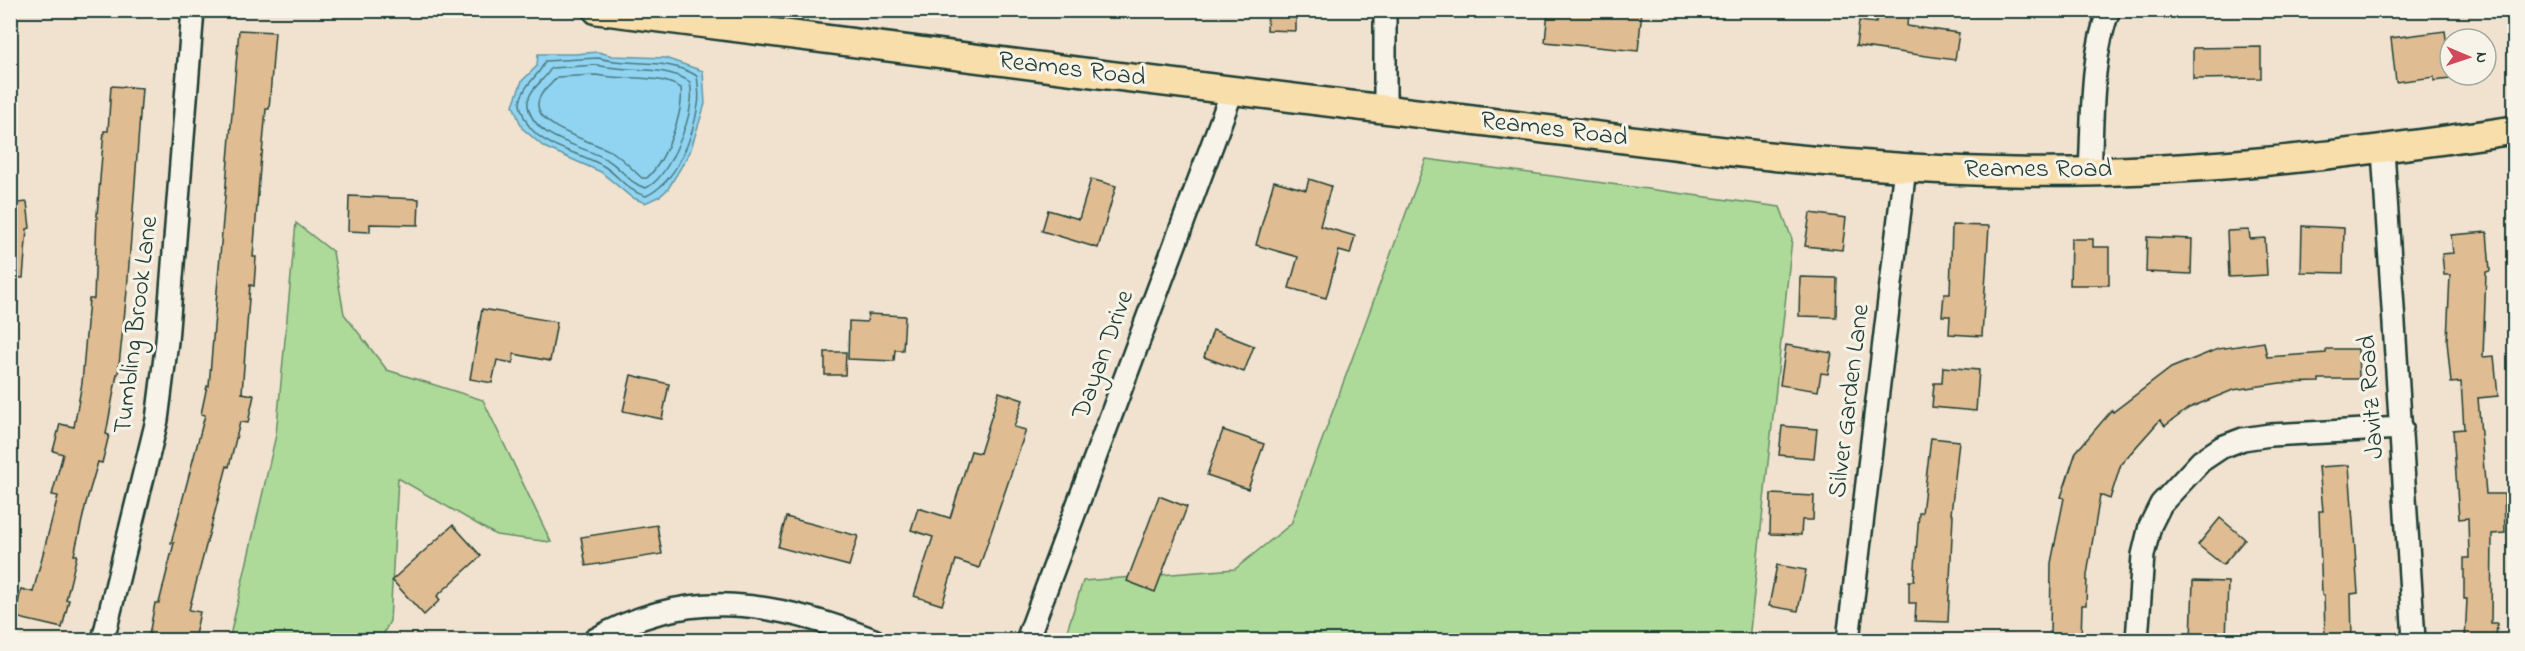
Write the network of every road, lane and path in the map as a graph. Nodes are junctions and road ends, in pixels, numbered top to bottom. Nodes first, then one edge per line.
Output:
1 (194, 10) edge
2 (597, 10) edge
3 (1385, 10) edge
4 (2109, 10) edge
5 (1233, 89) junction
6 (1385, 110) junction
7 (2514, 130) edge
8 (2383, 150) junction
9 (1905, 168) junction
10 (2090, 172) junction
11 (2402, 428) junction
12 (103, 640) edge
13 (594, 640) edge
14 (874, 640) edge
15 (1027, 640) edge
16 (1848, 640) edge
17 (2137, 640) edge
18 (2414, 640) edge

1 - 12 street, Tumbling Brook Lane
2 - 5 main road, Reames Road
3 - 6 street
4 - 10 street
5 - 6 main road, Reames Road
5 - 15 street, Dayan Drive
6 - 9 main road, Reames Road
7 - 8 main road, Reames Road
8 - 10 main road, Reames Road
8 - 11 street, Javitz Road
9 - 10 main road, Reames Road
9 - 16 street, Silver Garden Lane
11 - 17 street
11 - 18 street, Javitz Road
13 - 14 street

